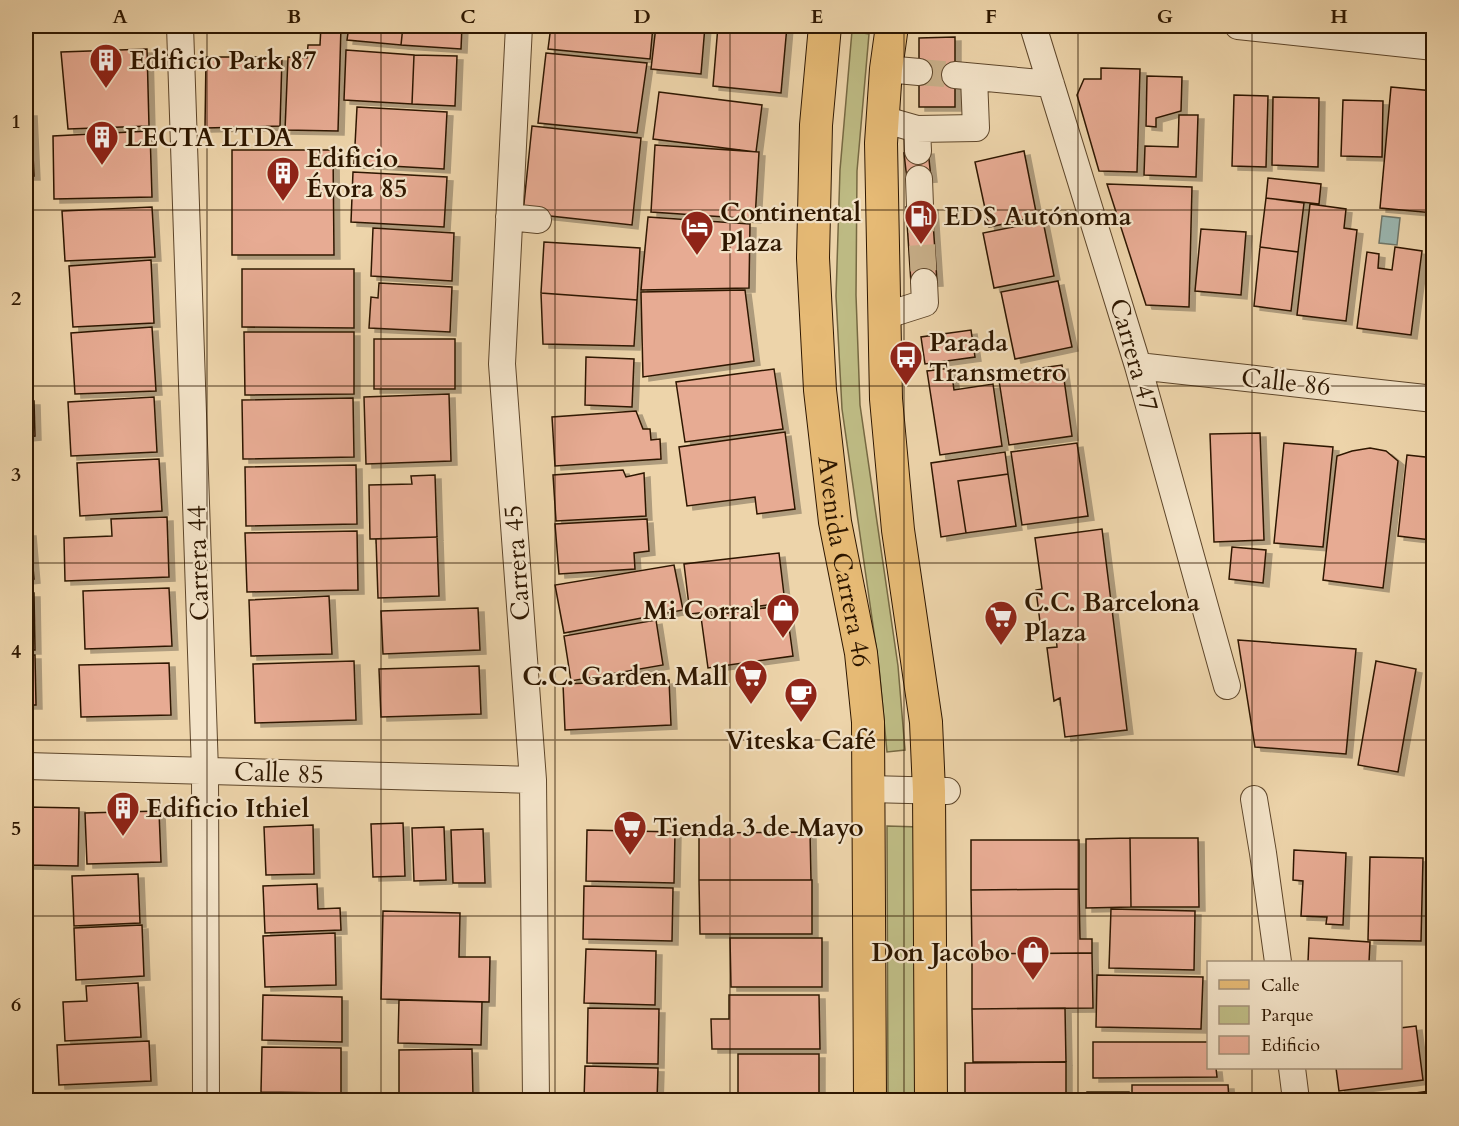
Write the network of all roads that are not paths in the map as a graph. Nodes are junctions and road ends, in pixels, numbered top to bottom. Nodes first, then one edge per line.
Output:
1 (180, 26) edge
2 (519, 26) edge
3 (825, 26) edge
4 (892, 26) edge
5 (1034, 26) edge
6 (1238, 26) edge
7 (1434, 47) edge
8 (886, 69) junction
9 (919, 72) tunnel mouth
10 (1051, 84) junction
11 (882, 119) junction
12 (919, 179) dead end
13 (920, 207) tunnel mouth
14 (509, 217) junction
15 (538, 220) dead end
16 (924, 282) tunnel mouth
17 (884, 316) junction
18 (1138, 366) junction
19 (1434, 399) edge
20 (1227, 686) dead end
21 (26, 766) edge
22 (205, 771) junction
23 (533, 780) junction
24 (868, 789) junction
25 (938, 791) junction
26 (1254, 799) dead end
27 (1278, 961) edge
28 (1293, 1069) edge
29 (1296, 1097) edge
30 (206, 1101) edge
31 (536, 1101) edge
32 (870, 1101) edge
33 (931, 1101) edge

1 - 22 street, Carrera 44
2 - 14 street, Carrera 45
3 - 24 main road, Avenida Carrera 46
4 - 8 main road
5 - 10 street, Carrera 47
6 - 7 street
8 - 9 street
8 - 11 main road
10 - 11 street
10 - 18 street, Carrera 47
11 - 17 main road
12 - 13 street
14 - 15 street
14 - 23 street, Carrera 45
16 - 17 street
17 - 25 main road
18 - 19 street, Calle 86
18 - 20 street, Carrera 47
21 - 22 street, Calle 85
22 - 23 street, Calle 85
22 - 30 street, Carrera 44
23 - 31 street, Carrera 45
24 - 25 street
24 - 32 main road, Avenida Carrera 46
25 - 33 main road
26 - 27 street
28 - 29 street

